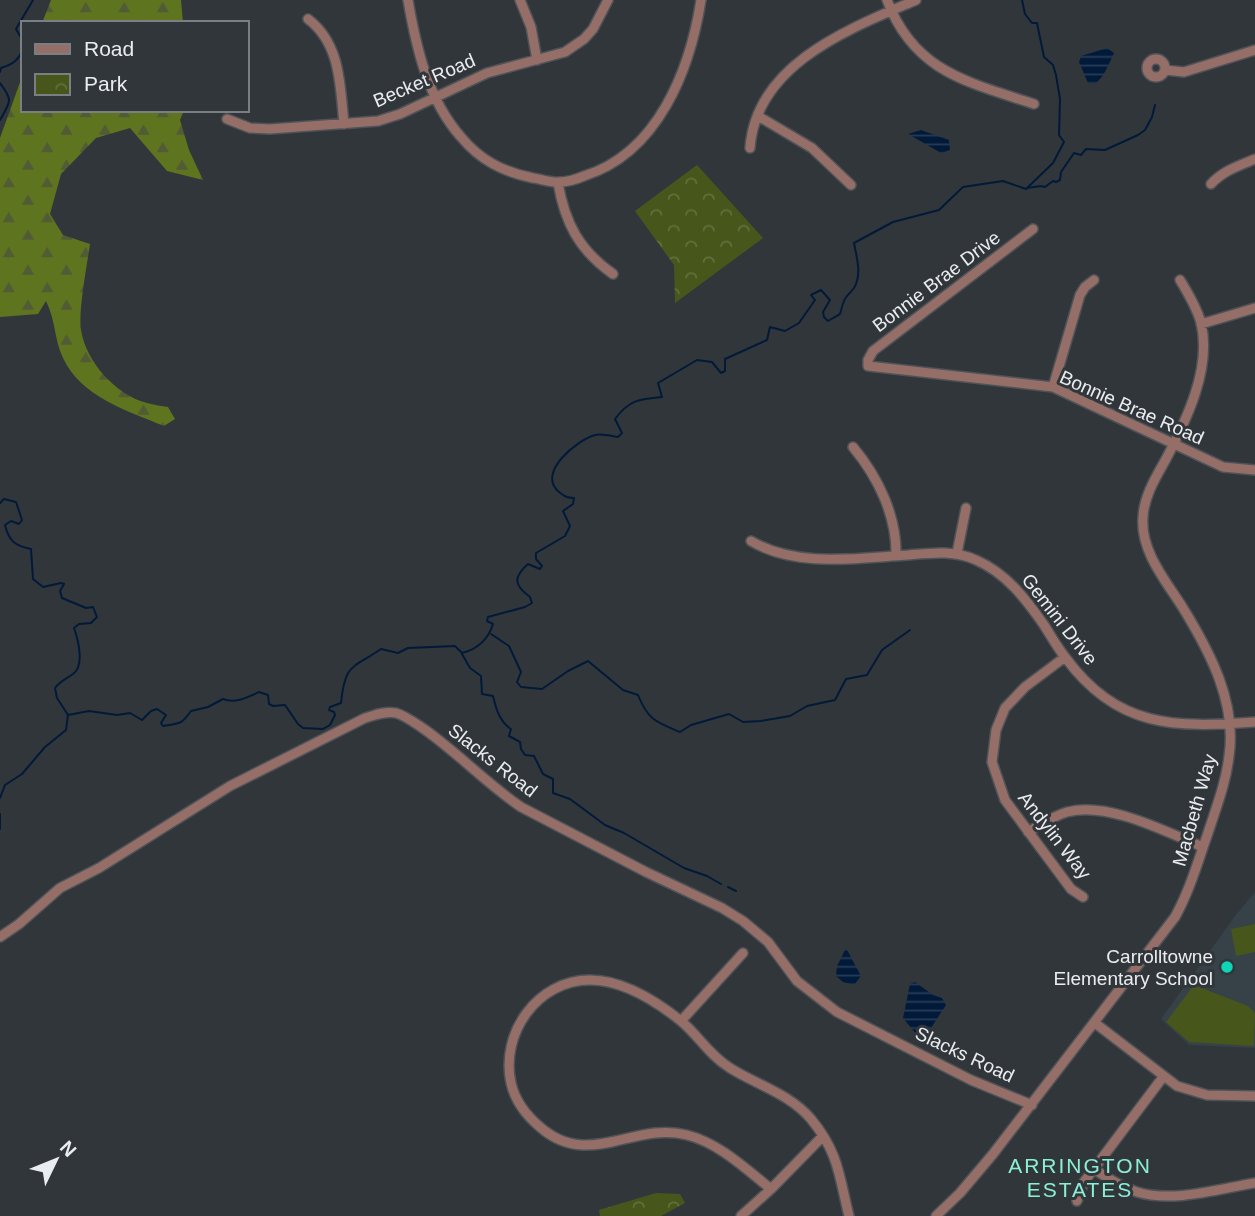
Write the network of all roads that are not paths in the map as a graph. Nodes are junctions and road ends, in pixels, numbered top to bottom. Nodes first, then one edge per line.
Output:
1 (408, 0) edge
2 (520, 0) edge
3 (608, 0) edge
4 (701, 0) edge
5 (887, 0) edge
6 (916, 0) edge
7 (891, 11) junction
8 (309, 19) dead end
9 (1255, 50) edge
10 (537, 60) junction
11 (1165, 70) dead end
12 (436, 98) junction
13 (1034, 104) dead end
14 (758, 116) junction
15 (227, 120) dead end
16 (344, 124) junction
17 (750, 148) dead end
18 (1255, 159) edge
19 (558, 183) junction
20 (1211, 184) dead end
21 (851, 185) dead end
22 (1033, 229) dead end
23 (613, 274) dead end
24 (1094, 280) dead end
25 (1180, 280) dead end
26 (1255, 308) edge
27 (1201, 324) junction
28 (868, 366) joint
29 (1053, 387) junction
30 (1174, 443) junction
31 (853, 447) dead end
32 (1255, 470) edge
33 (966, 508) dead end
34 (751, 541) dead end
35 (957, 553) junction
36 (896, 555) junction
37 (1065, 657) junction
38 (1255, 722) edge
39 (1230, 724) junction
40 (1028, 832) junction
41 (1203, 846) junction
42 (1083, 897) dead end
43 (0, 937) edge
44 (743, 953) dead end
45 (681, 1021) junction
46 (1095, 1023) junction
47 (1163, 1077) junction
48 (1255, 1096) edge
49 (1032, 1105) junction
50 (822, 1136) junction
51 (1094, 1168) junction
52 (1255, 1183) edge
53 (772, 1189) junction
54 (1077, 1201) dead end
55 (741, 1216) edge
56 (849, 1216) edge
57 (936, 1216) edge

1 - 12 street
2 - 10 street
3 - 10 street, Becket Road
4 - 19 street
5 - 7 street
6 - 7 street
7 - 13 street
7 - 14 street
8 - 16 street
9 - 11 street
10 - 12 street, Becket Road
12 - 16 street, Becket Road
12 - 19 street
14 - 17 street
14 - 21 street
15 - 16 street, Becket Road
18 - 20 street
19 - 23 street
22 - 28 street, Bonnie Brae Drive
24 - 29 street
25 - 27 street, Macbeth Way
26 - 27 street
27 - 30 street, Macbeth Way
28 - 29 street, Bonnie Brae Road
29 - 30 street, Bonnie Brae Road
30 - 32 street, Bonnie Brae Road
30 - 39 street, Macbeth Way
31 - 36 street
33 - 35 street
34 - 36 street, Gemini Drive
35 - 36 street, Gemini Drive
35 - 37 street, Gemini Drive
37 - 39 street, Gemini Drive
37 - 40 street, Andylin Way
38 - 39 street, Gemini Drive
39 - 41 street, Macbeth Way
40 - 41 street
40 - 42 street, Andylin Way
41 - 46 street, Macbeth Way
43 - 49 street, Slacks Road
44 - 45 street
45 - 50 street
45 - 53 street
46 - 47 street
46 - 49 street, Macbeth Way
47 - 48 street
47 - 51 street
49 - 57 street, Macbeth Way
50 - 53 street
50 - 56 street
51 - 52 street
51 - 54 street
53 - 55 street

